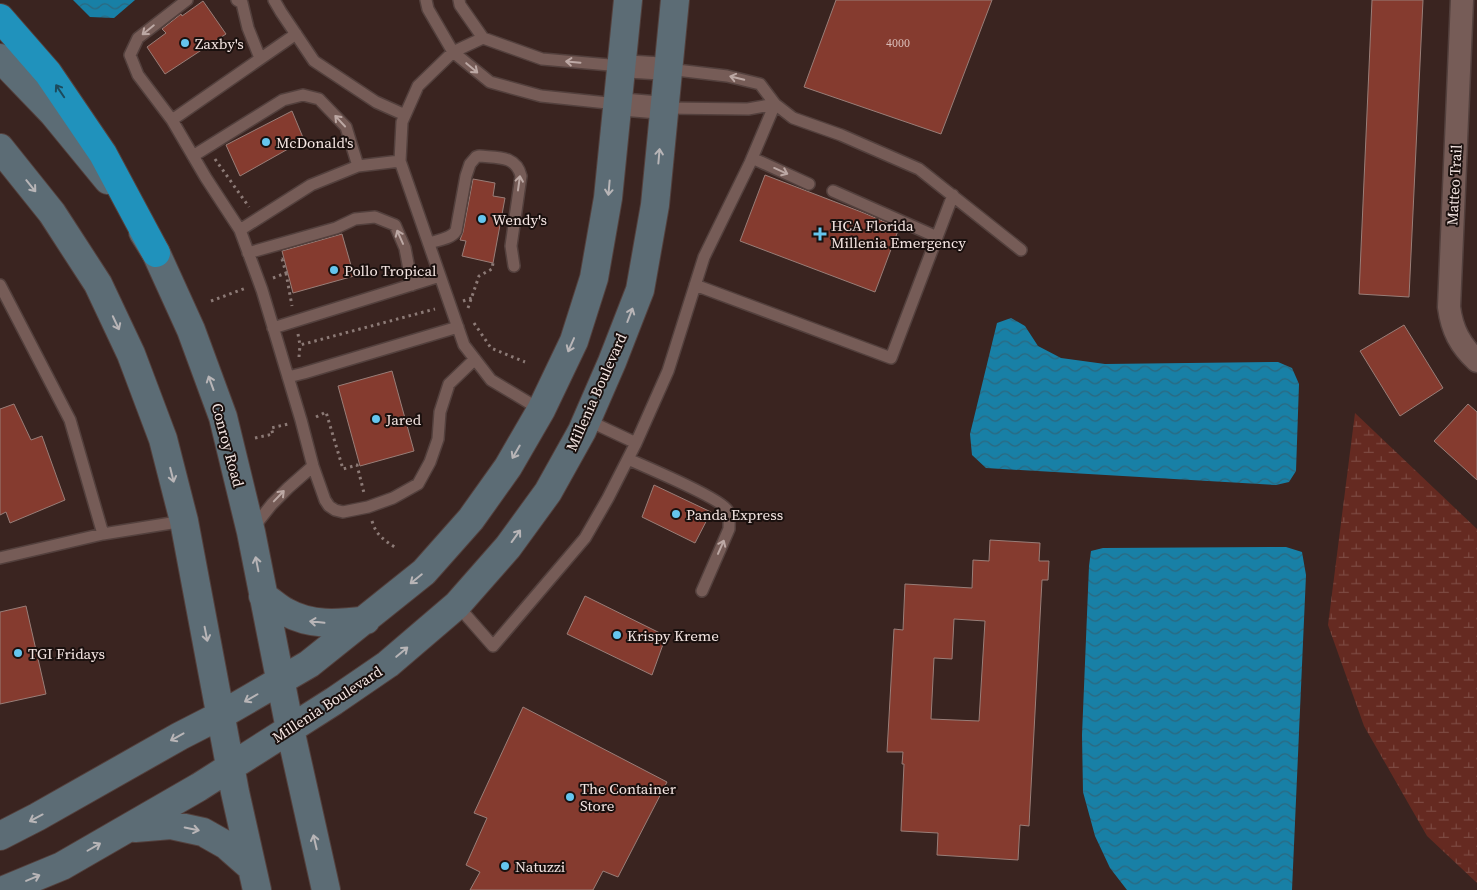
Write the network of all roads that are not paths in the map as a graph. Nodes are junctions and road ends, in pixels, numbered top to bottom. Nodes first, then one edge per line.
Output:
1 (187, 0) edge
2 (237, 0) edge
3 (274, 0) edge
4 (426, 0) edge
5 (628, 0) edge
6 (675, 0) edge
7 (1462, 0) edge
8 (459, 2) edge
9 (0, 18) edge
10 (296, 34) junction
11 (483, 38) junction
12 (453, 52) junction
13 (0, 58) edge
14 (260, 58) junction
15 (621, 66) junction
16 (668, 69) junction
17 (618, 104) junction
18 (774, 104) junction
19 (664, 108) junction
20 (405, 115) junction
21 (172, 120) junction
22 (0, 148) edge
23 (193, 156) junction
24 (752, 158) junction
25 (400, 161) junction
26 (358, 166) junction
27 (809, 184) dead end
28 (833, 191) dead end
29 (953, 195) junction
30 (240, 230) junction
31 (937, 237) junction
32 (428, 243) junction
33 (1021, 250) dead end
34 (156, 253) junction
35 (248, 253) junction
36 (514, 266) dead end
37 (440, 276) junction
38 (0, 285) edge
39 (412, 285) junction
40 (695, 285) junction
41 (273, 328) junction
42 (458, 328) junction
43 (475, 359) junction
44 (1477, 361) edge
45 (288, 376) junction
46 (540, 410) junction
47 (587, 420) junction
48 (636, 443) junction
49 (628, 459) junction
50 (313, 466) junction
51 (184, 521) junction
52 (251, 532) junction
53 (103, 534) junction
54 (0, 558) edge
55 (702, 591) dead end
56 (263, 596) junction
57 (457, 605) junction
58 (366, 620) junction
59 (280, 681) junction
60 (221, 715) junction
61 (290, 729) junction
62 (231, 766) junction
63 (126, 829) junction
64 (0, 836) edge
65 (254, 878) edge
66 (4, 890) edge
67 (326, 890) edge

1 -> 21 lane
2 - 14 lane
3 - 10 lane
4 - 12 lane
5 - 15 street
6 - 16 street, Millenia Boulevard
7 - 44 street, Matteo Trail
8 - 11 lane
34 -> 9 highway
10 - 14 lane
10 - 20 lane
11 - 12 lane
15 -> 11 lane
12 -> 17 lane
12 - 20 lane
13 - 34 street, Conroy Road
14 - 21 lane
15 - 16 street
15 - 17 street
18 -> 16 lane
16 - 19 street, Millenia Boulevard
17 - 19 street
17 -> 46 street
18 - 19 lane
18 - 24 lane
18 - 29 lane
47 -> 19 street, Millenia Boulevard
20 - 25 lane
21 - 23 lane
22 -> 51 street
26 -> 23 lane
23 - 30 lane
24 -> 27 lane
24 - 40 lane
25 - 26 lane
25 - 32 lane
26 - 30 lane
28 - 31 lane
29 - 31 lane
29 - 33 lane
30 - 35 lane
31 - 40 lane
36 -> 32 lane
32 - 37 lane
52 -> 34 street, Conroy Road
39 -> 35 lane
35 - 41 lane
37 - 39 lane
37 - 42 lane
38 - 53 lane
39 - 41 lane
40 - 48 lane
41 - 45 lane
42 - 43 lane
42 - 45 lane
43 - 46 lane
43 - 50 lane
45 - 50 lane
46 -> 58 street
47 - 48 lane
57 -> 47 street, Millenia Boulevard
48 - 49 lane
55 -> 49 lane
49 - 57 lane
52 -> 50 lane
51 - 53 lane
51 -> 60 street
56 -> 52 street, Conroy Road
53 - 54 lane
58 -> 56 street
56 - 59 street, Conroy Road
61 -> 57 street, Millenia Boulevard
58 - 59 street
59 -> 60 street
59 - 61 street, Conroy Road
60 - 62 street
60 -> 64 street
61 - 62 street, Millenia Boulevard
67 -> 61 street, Conroy Road
62 - 63 street, Millenia Boulevard
62 - 65 street
63 -> 65 street
66 -> 63 street, Millenia Boulevard

